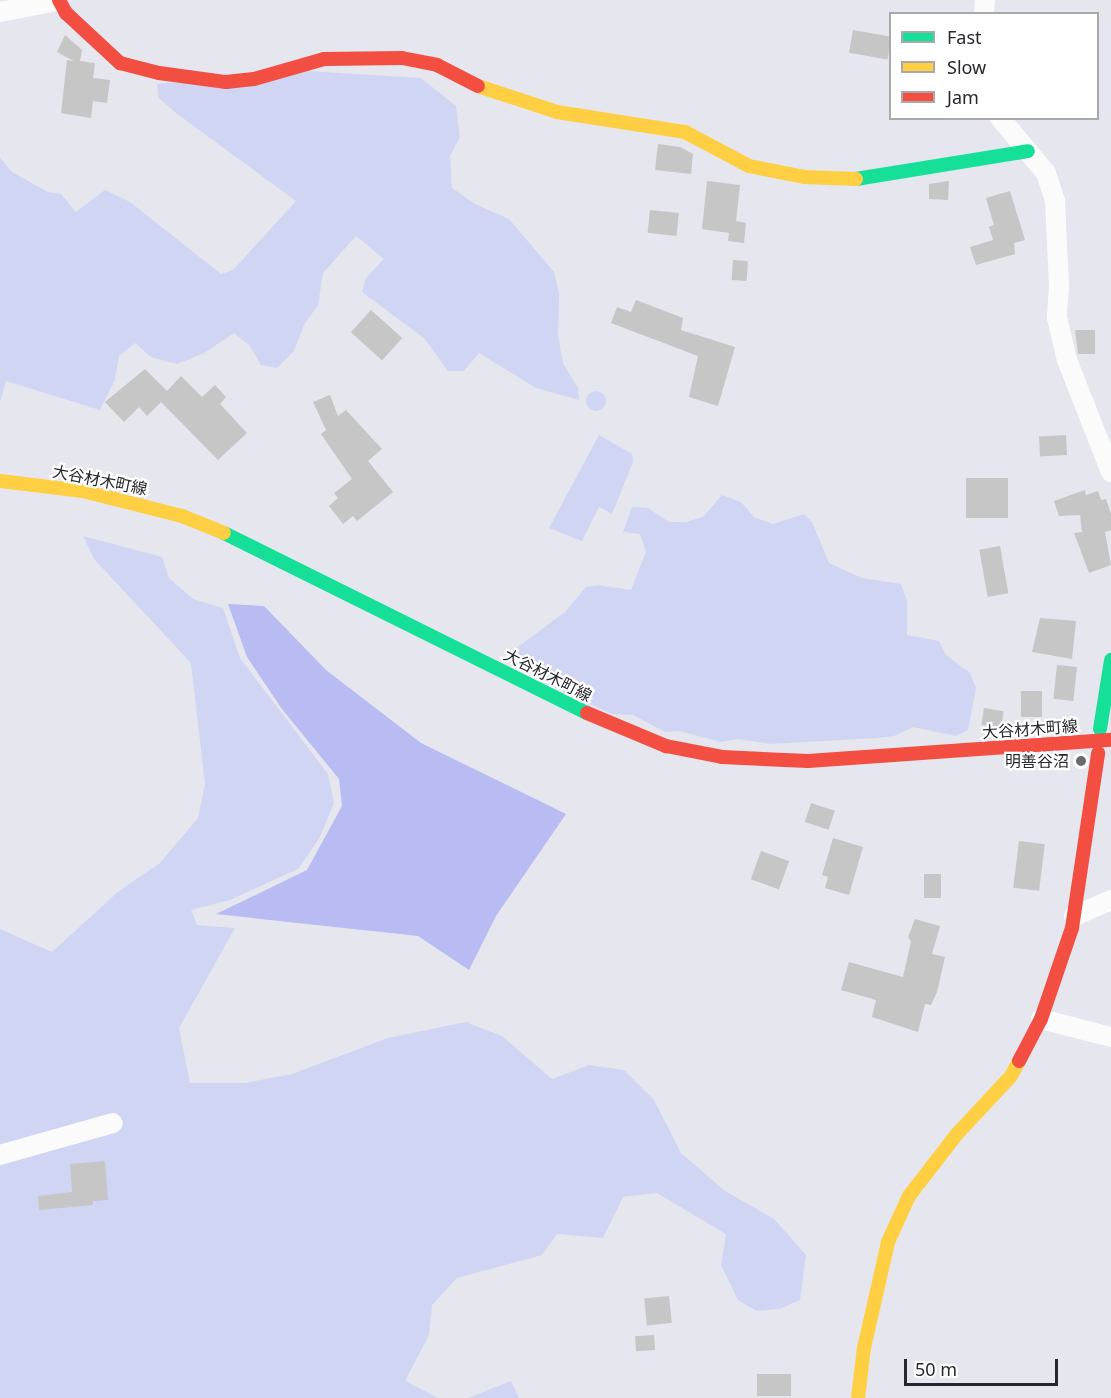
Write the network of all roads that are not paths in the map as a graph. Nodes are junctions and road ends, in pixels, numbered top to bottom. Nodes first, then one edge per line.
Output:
1 (58, 1) edge
2 (0, 12) edge
3 (1001, 120) edge
4 (1028, 152) junction
5 (1111, 472) edge
6 (0, 481) edge
7 (1111, 660) edge
8 (1109, 680) edge
9 (1100, 729) dead end
10 (1111, 740) edge
11 (1098, 753) dead end
12 (1111, 900) edge
13 (1074, 916) junction
14 (1041, 1019) junction
15 (1111, 1037) edge
16 (113, 1123) dead end
17 (0, 1155) edge
18 (858, 1398) edge

1 - 2 street
1 - 4 street
3 - 4 street
4 - 5 street
6 - 10 street, 大谷材木町線
7 - 8 street
8 - 9 street
11 - 13 street
12 - 13 street
13 - 14 street
14 - 15 street
14 - 18 street
16 - 17 street

